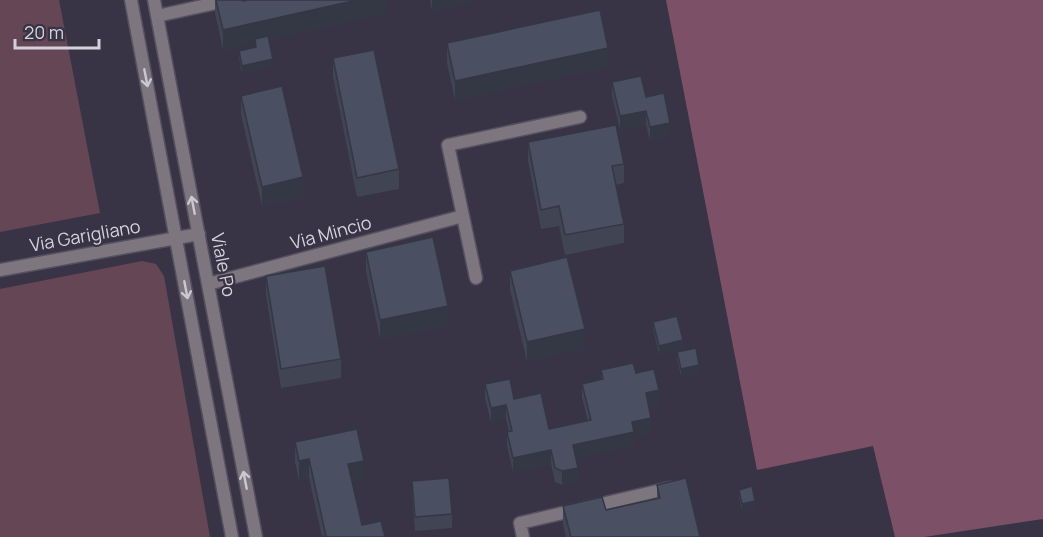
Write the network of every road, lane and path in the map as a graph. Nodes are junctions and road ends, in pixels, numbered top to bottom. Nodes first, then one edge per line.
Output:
1 (131, 0) edge
2 (154, 0) edge
3 (230, 0) edge
4 (157, 16) junction
5 (580, 117) dead end
6 (463, 216) junction
7 (199, 234) junction
8 (176, 238) junction
9 (0, 270) edge
10 (476, 278) dead end
11 (208, 284) junction
12 (670, 488) edge
13 (232, 537) edge
14 (256, 537) edge
15 (524, 537) edge

1 -> 8 street
2 - 4 street, Viale Po
3 - 4 street
7 -> 4 street, Viale Po
5 - 6 street
6 - 10 street
6 - 11 street, Via Mincio
7 - 8 street, Via Garigliano
7 - 11 street, Viale Po
8 - 9 street, Via Garigliano
8 -> 13 street
14 -> 11 street, Viale Po
12 - 15 street

